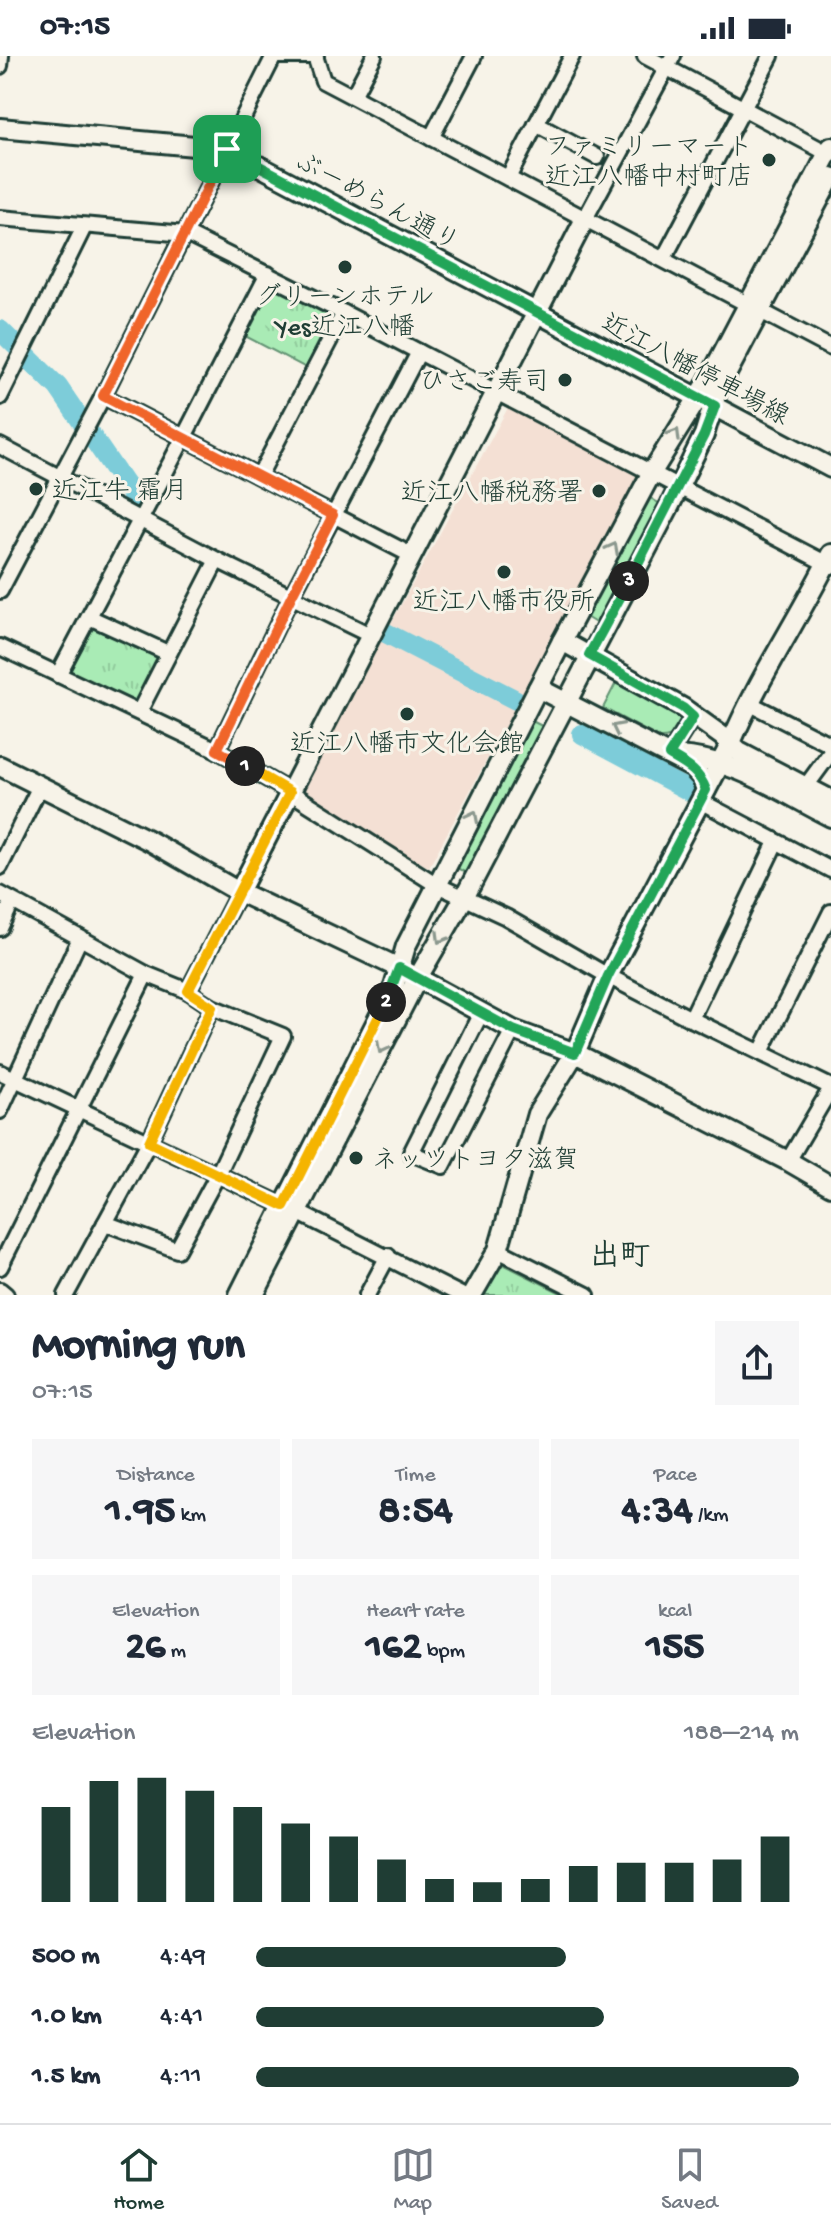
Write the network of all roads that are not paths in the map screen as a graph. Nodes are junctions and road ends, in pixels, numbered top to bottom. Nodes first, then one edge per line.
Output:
1 (1, 56) edge
2 (273, 56) edge
3 (315, 56) edge
4 (374, 56) edge
5 (474, 56) edge
6 (572, 56) edge
7 (645, 56) edge
8 (771, 56) edge
9 (670, 62) edge
10 (0, 66) edge
11 (353, 96) junction
12 (743, 108) junction
13 (536, 124) junction
14 (0, 128) edge
15 (431, 138) junction
16 (227, 149) junction
17 (830, 152) edge
18 (597, 157) dead end
19 (831, 177) edge
20 (508, 178) junction
21 (586, 217) junction
22 (0, 218) edge
23 (84, 227) junction
24 (186, 234) junction
25 (664, 258) junction
26 (268, 274) junction
27 (755, 308) junction
28 (344, 313) junction
29 (537, 314) junction
30 (831, 348) edge
31 (419, 352) junction
32 (496, 394) junction
33 (103, 396) junction
34 (0, 397) edge
35 (707, 401) junction
36 (184, 437) junction
37 (0, 446) edge
38 (831, 468) edge
39 (652, 472) junction
40 (259, 476) junction
41 (61, 477) junction
42 (679, 486) junction
43 (333, 515) junction
44 (140, 520) junction
45 (413, 556) junction
46 (217, 560) junction
47 (830, 561) edge
48 (0, 591) edge
49 (291, 597) junction
50 (89, 617) junction
51 (372, 636) junction
52 (562, 641) junction
53 (0, 647) edge
54 (168, 653) junction
55 (589, 655) junction
56 (58, 675) junction
57 (538, 688) junction
58 (565, 702) junction
59 (749, 703) junction
60 (139, 712) junction
61 (693, 717) junction
62 (730, 745) junction
63 (831, 745) edge
64 (217, 750) junction
65 (831, 752) edge
66 (669, 755) junction
67 (721, 763) junction
68 (0, 766) edge
69 (40, 786) junction
70 (290, 792) junction
71 (800, 793) junction
72 (703, 795) junction
73 (831, 800) edge
74 (831, 817) edge
75 (776, 842) junction
76 (0, 867) edge
77 (831, 870) edge
78 (437, 885) junction
79 (239, 892) junction
80 (6, 898) edge
81 (464, 898) junction
82 (831, 912) edge
83 (0, 928) edge
84 (80, 938) junction
85 (399, 968) junction
86 (146, 974) junction
87 (608, 976) junction
88 (417, 979) junction
89 (188, 991) junction
90 (212, 1007) junction
91 (481, 1013) junction
92 (691, 1019) junction
93 (513, 1030) junction
94 (761, 1052) junction
95 (575, 1053) junction
96 (0, 1072) edge
97 (17, 1078) junction
98 (831, 1087) edge
99 (80, 1108) junction
100 (0, 1111) edge
101 (149, 1142) junction
102 (788, 1161) junction
103 (218, 1174) junction
104 (831, 1186) edge
105 (291, 1209) junction
106 (105, 1223) junction
107 (498, 1250) junction
108 (388, 1256) junction
109 (0, 1267) edge
110 (0, 1290) edge
111 (6, 1295) edge
112 (66, 1295) edge
113 (239, 1295) edge
114 (254, 1295) edge
115 (367, 1295) edge
116 (461, 1295) edge
117 (472, 1295) edge
118 (587, 1295) edge

1 - 10 street
2 - 3 street
2 - 16 street
3 - 11 street
4 - 11 street
5 - 15 street
6 - 13 street
7 - 9 street
8 - 12 street
9 - 12 street
9 - 21 street
11 - 15 street
12 - 17 street
12 - 25 street
13 - 18 street
13 - 20 street
14 - 16 street, ぶーめらん通り
15 - 20 street
16 - 24 street
16 - 29 street, ぶーめらん通り
17 - 27 street
19 - 27 street
20 - 21 street
21 - 25 street
21 - 29 street
22 - 23 street
23 - 24 street
23 - 34 street
24 - 26 street
24 - 33 street
25 - 27 street
26 - 28 street
26 - 36 street
27 - 30 street
27 - 35 street
28 - 31 street
28 - 40 street
29 - 32 street
29 - 35 street, 近江八幡停車場線
31 - 32 street
31 - 43 street
32 - 39 street
32 - 45 street
33 - 36 street
33 - 41 street
35 - 38 street, 近江八幡停車場線
39 -> 35 street
35 - 42 street
36 - 40 street
36 - 44 street
37 - 41 street
39 - 42 street
52 -> 39 street
40 - 43 street
41 - 44 street
41 - 48 street
42 - 47 street
42 - 55 street
43 - 45 street
43 - 49 street
44 - 46 street
44 - 50 street
45 - 51 street
46 - 49 street
46 - 54 street
47 - 59 street
49 - 51 street
49 - 64 street
50 - 54 street
50 - 56 street
51 - 70 street
52 - 55 street
52 - 57 street
53 - 56 street
54 - 60 street
55 - 58 street
55 - 61 street
56 - 60 street
57 - 58 street
78 -> 57 street
66 -> 58 street
58 - 81 street
59 - 62 street
59 - 63 street
60 - 64 street
61 - 62 street
61 - 66 street
62 - 67 street
62 - 71 street
64 - 70 street
65 - 71 street
66 - 67 street
66 - 72 street
67 - 71 street
67 - 72 street
68 - 69 street
69 - 76 street
69 - 79 street
70 - 78 street
70 - 79 street
71 - 73 street
71 - 74 street
72 - 75 street
72 - 87 street
75 - 77 street
75 - 92 street
78 - 81 street
78 - 85 street
79 - 85 street
79 - 89 street
80 - 83 street
80 - 84 street
81 - 87 street
81 -> 88 street
82 - 94 street
84 - 86 street
84 - 97 street
85 - 88 street
85 - 105 street
86 - 89 street
86 - 99 street
87 - 92 street
87 - 95 street
88 - 91 street
88 -> 105 street
89 - 90 street
90 - 101 street
90 - 103 street
91 - 93 street
91 - 93 street
92 - 94 street
93 - 95 street
94 - 98 street
95 - 102 street
95 - 107 street
96 - 97 street
97 - 99 street
97 - 100 street
98 - 102 street
99 - 101 street
99 - 109 street
101 - 103 street
101 - 106 street
102 - 104 street
103 - 105 street
103 - 106 street
105 - 108 street
105 - 113 street
105 - 114 street
106 - 112 street
107 - 117 street
107 - 118 street
108 - 115 street
108 - 116 street
110 - 111 street

